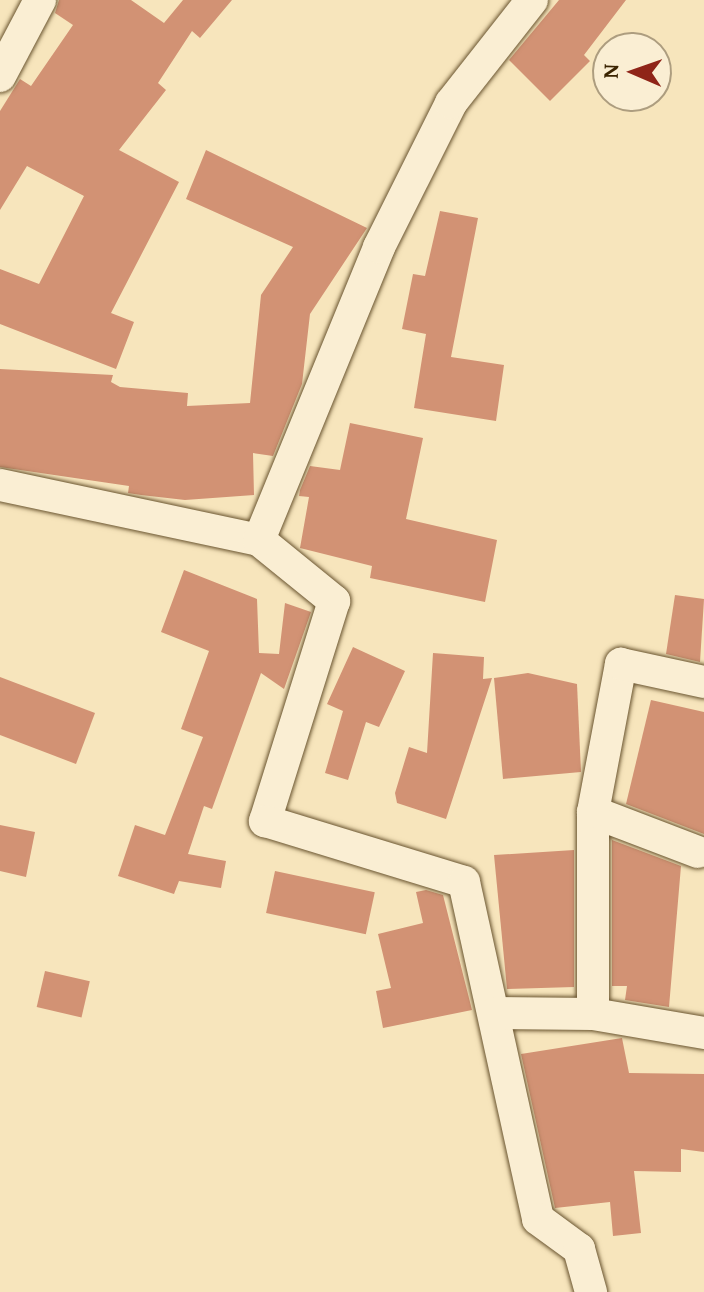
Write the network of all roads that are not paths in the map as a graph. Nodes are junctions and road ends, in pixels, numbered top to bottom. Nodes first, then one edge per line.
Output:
1 (40, 0) edge
2 (532, 0) edge
3 (0, 76) edge
4 (0, 485) edge
5 (259, 540) junction
6 (704, 682) edge
7 (593, 812) junction
8 (698, 852) dead end
9 (495, 1013) junction
10 (593, 1014) junction
11 (704, 1033) edge
12 (591, 1292) edge

1 - 3 street
2 - 5 street
4 - 5 street
5 - 9 street
6 - 7 street
7 - 8 street
7 - 10 street
9 - 10 street
9 - 12 street
10 - 11 street

